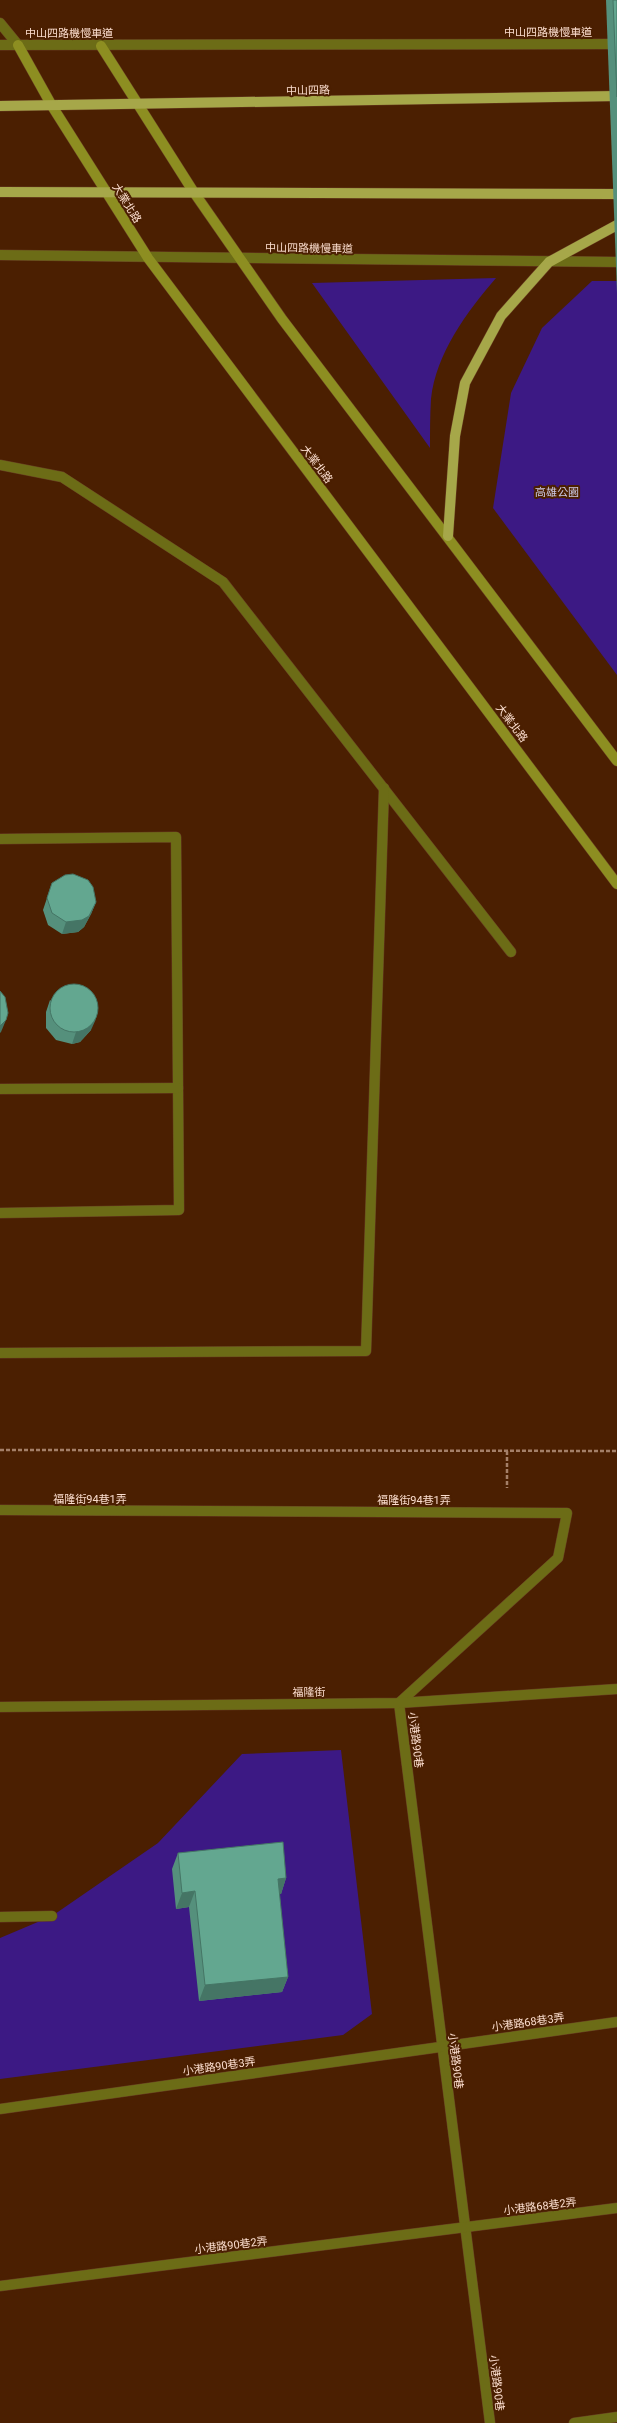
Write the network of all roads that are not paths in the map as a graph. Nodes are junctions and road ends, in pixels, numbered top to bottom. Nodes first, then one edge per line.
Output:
1 (0, 23) edge
2 (617, 44) edge
3 (0, 45) edge
4 (18, 45) junction
5 (101, 46) junction
6 (617, 96) edge
7 (139, 105) junction
8 (0, 106) edge
9 (52, 106) junction
10 (105, 191) junction
11 (193, 191) junction
12 (0, 192) edge
13 (617, 194) edge
14 (617, 225) edge
15 (0, 255) edge
16 (148, 258) junction
17 (240, 259) junction
18 (549, 262) junction
19 (617, 262) edge
20 (0, 465) edge
21 (448, 536) junction
22 (617, 761) edge
23 (384, 788) junction
24 (0, 839) edge
25 (617, 884) edge
26 (511, 952) dead end
27 (0, 1088) edge
28 (178, 1088) junction
29 (0, 1213) edge
30 (0, 1353) edge
31 (0, 1510) edge
32 (617, 1689) edge
33 (400, 1703) junction
34 (0, 1707) edge
35 (52, 1916) dead end
36 (0, 1917) edge
37 (617, 2022) edge
38 (442, 2046) junction
39 (0, 2109) edge
40 (617, 2208) edge
41 (465, 2228) junction
42 (0, 2286) edge
43 (617, 2417) edge
44 (490, 2423) edge
45 (574, 2423) edge

1 - 4 street
2 - 5 street, 中山四路機慢車道
3 - 4 street, 中山四路機慢車道
4 - 5 street, 中山四路機慢車道
4 - 9 street, 大業北路
5 - 7 street
6 - 7 main road, 中山四路
7 - 9 main road, 中山四路
7 - 11 street
8 - 9 main road, 中山四路
9 - 10 street, 大業北路
10 - 11 main road
10 - 12 main road
10 - 16 street, 大業北路
11 - 13 main road
11 - 17 street
14 - 18 main road
15 - 16 street, 中山四路機慢車道
16 - 17 street, 中山四路機慢車道
16 - 25 street, 大業北路
17 - 18 street, 中山四路機慢車道
17 - 21 street
18 - 19 street, 中山四路機慢車道
18 - 21 main road
20 - 23 street
21 - 22 street
23 - 26 street
23 - 30 street
24 - 28 street
27 - 28 street
28 - 29 street
31 - 33 street, 福隆街94巷1弄
32 - 33 street, 福隆街
33 - 34 street, 福隆街
33 - 38 street, 小港路90巷
35 - 36 street
37 - 38 street, 小港路68巷3弄
38 - 39 street, 小港路90巷3弄
38 - 41 street, 小港路90巷
40 - 41 street, 小港路68巷2弄
41 - 42 street, 小港路90巷2弄
41 - 44 street, 小港路90巷
43 - 45 street

